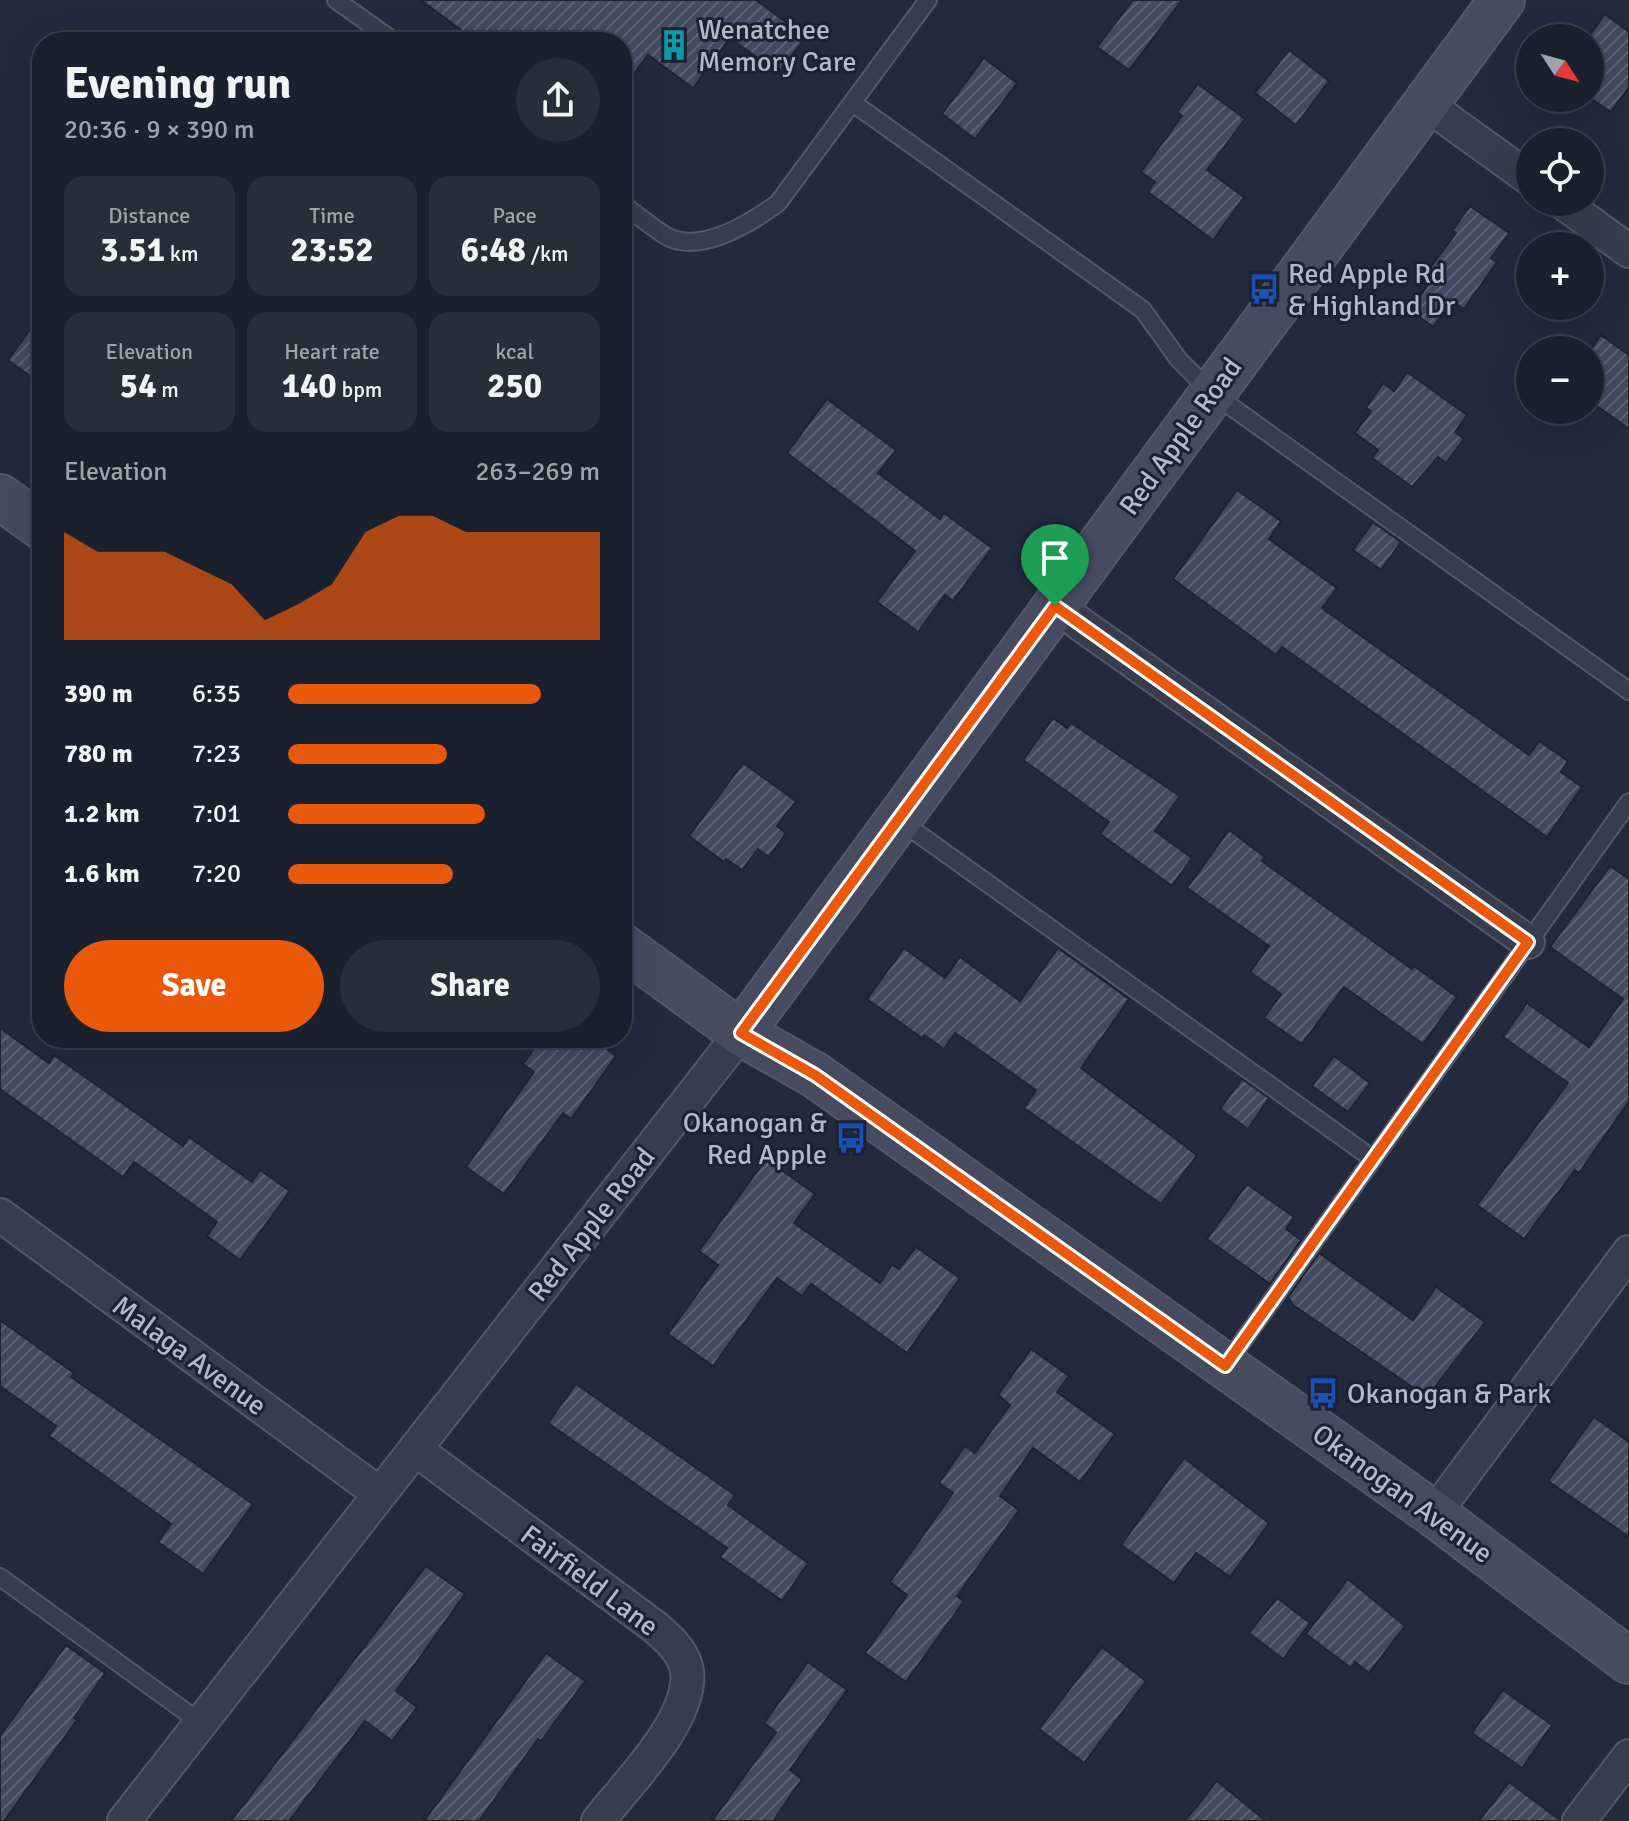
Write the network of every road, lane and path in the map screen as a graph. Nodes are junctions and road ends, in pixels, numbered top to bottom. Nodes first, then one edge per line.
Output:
1 (336, 0) edge
2 (928, 0) edge
3 (1502, 0) edge
4 (381, 32) edge
5 (853, 103) junction
6 (1426, 104) junction
7 (1516, 169) edge
8 (632, 211) edge
9 (1581, 216) edge
10 (1629, 251) edge
11 (1212, 393) junction
12 (0, 497) edge
13 (32, 520) edge
14 (1055, 606) junction
15 (1629, 691) edge
16 (1629, 802) edge
17 (898, 820) junction
18 (1528, 942) junction
19 (632, 953) edge
20 (741, 1033) junction
21 (1373, 1159) junction
22 (0, 1215) edge
23 (1629, 1252) edge
24 (1225, 1366) junction
25 (415, 1449) junction
26 (380, 1494) junction
27 (1434, 1514) junction
28 (0, 1577) edge
29 (1629, 1661) edge
30 (201, 1723) junction
31 (1629, 1756) edge
32 (124, 1821) edge
33 (598, 1821) edge
34 (1579, 1821) edge

1 - 4 lane
2 - 5 lane
3 - 6 street, Red Apple Road
5 - 8 lane
5 - 11 lane
6 - 7 street
6 - 11 street, Red Apple Road
9 - 10 street
11 - 14 street, Red Apple Road
11 - 15 lane
12 - 13 street
14 - 17 street, Red Apple Road
14 - 18 street
16 - 18 lane
17 - 20 street, Red Apple Road
17 - 21 lane
18 - 21 lane
19 - 20 street, Okanogan Avenue
20 - 24 street, Okanogan Avenue
20 - 25 street, Red Apple Road
21 - 24 lane
22 - 26 street, Malaga Avenue
23 - 27 street
24 - 27 street, Okanogan Avenue
25 - 26 street, Red Apple Road
25 - 33 street, Fairfield Lane
26 - 30 street, Red Apple Road
27 - 29 street, Okanogan Avenue
28 - 30 lane
30 - 32 street, Red Apple Road
31 - 34 street

